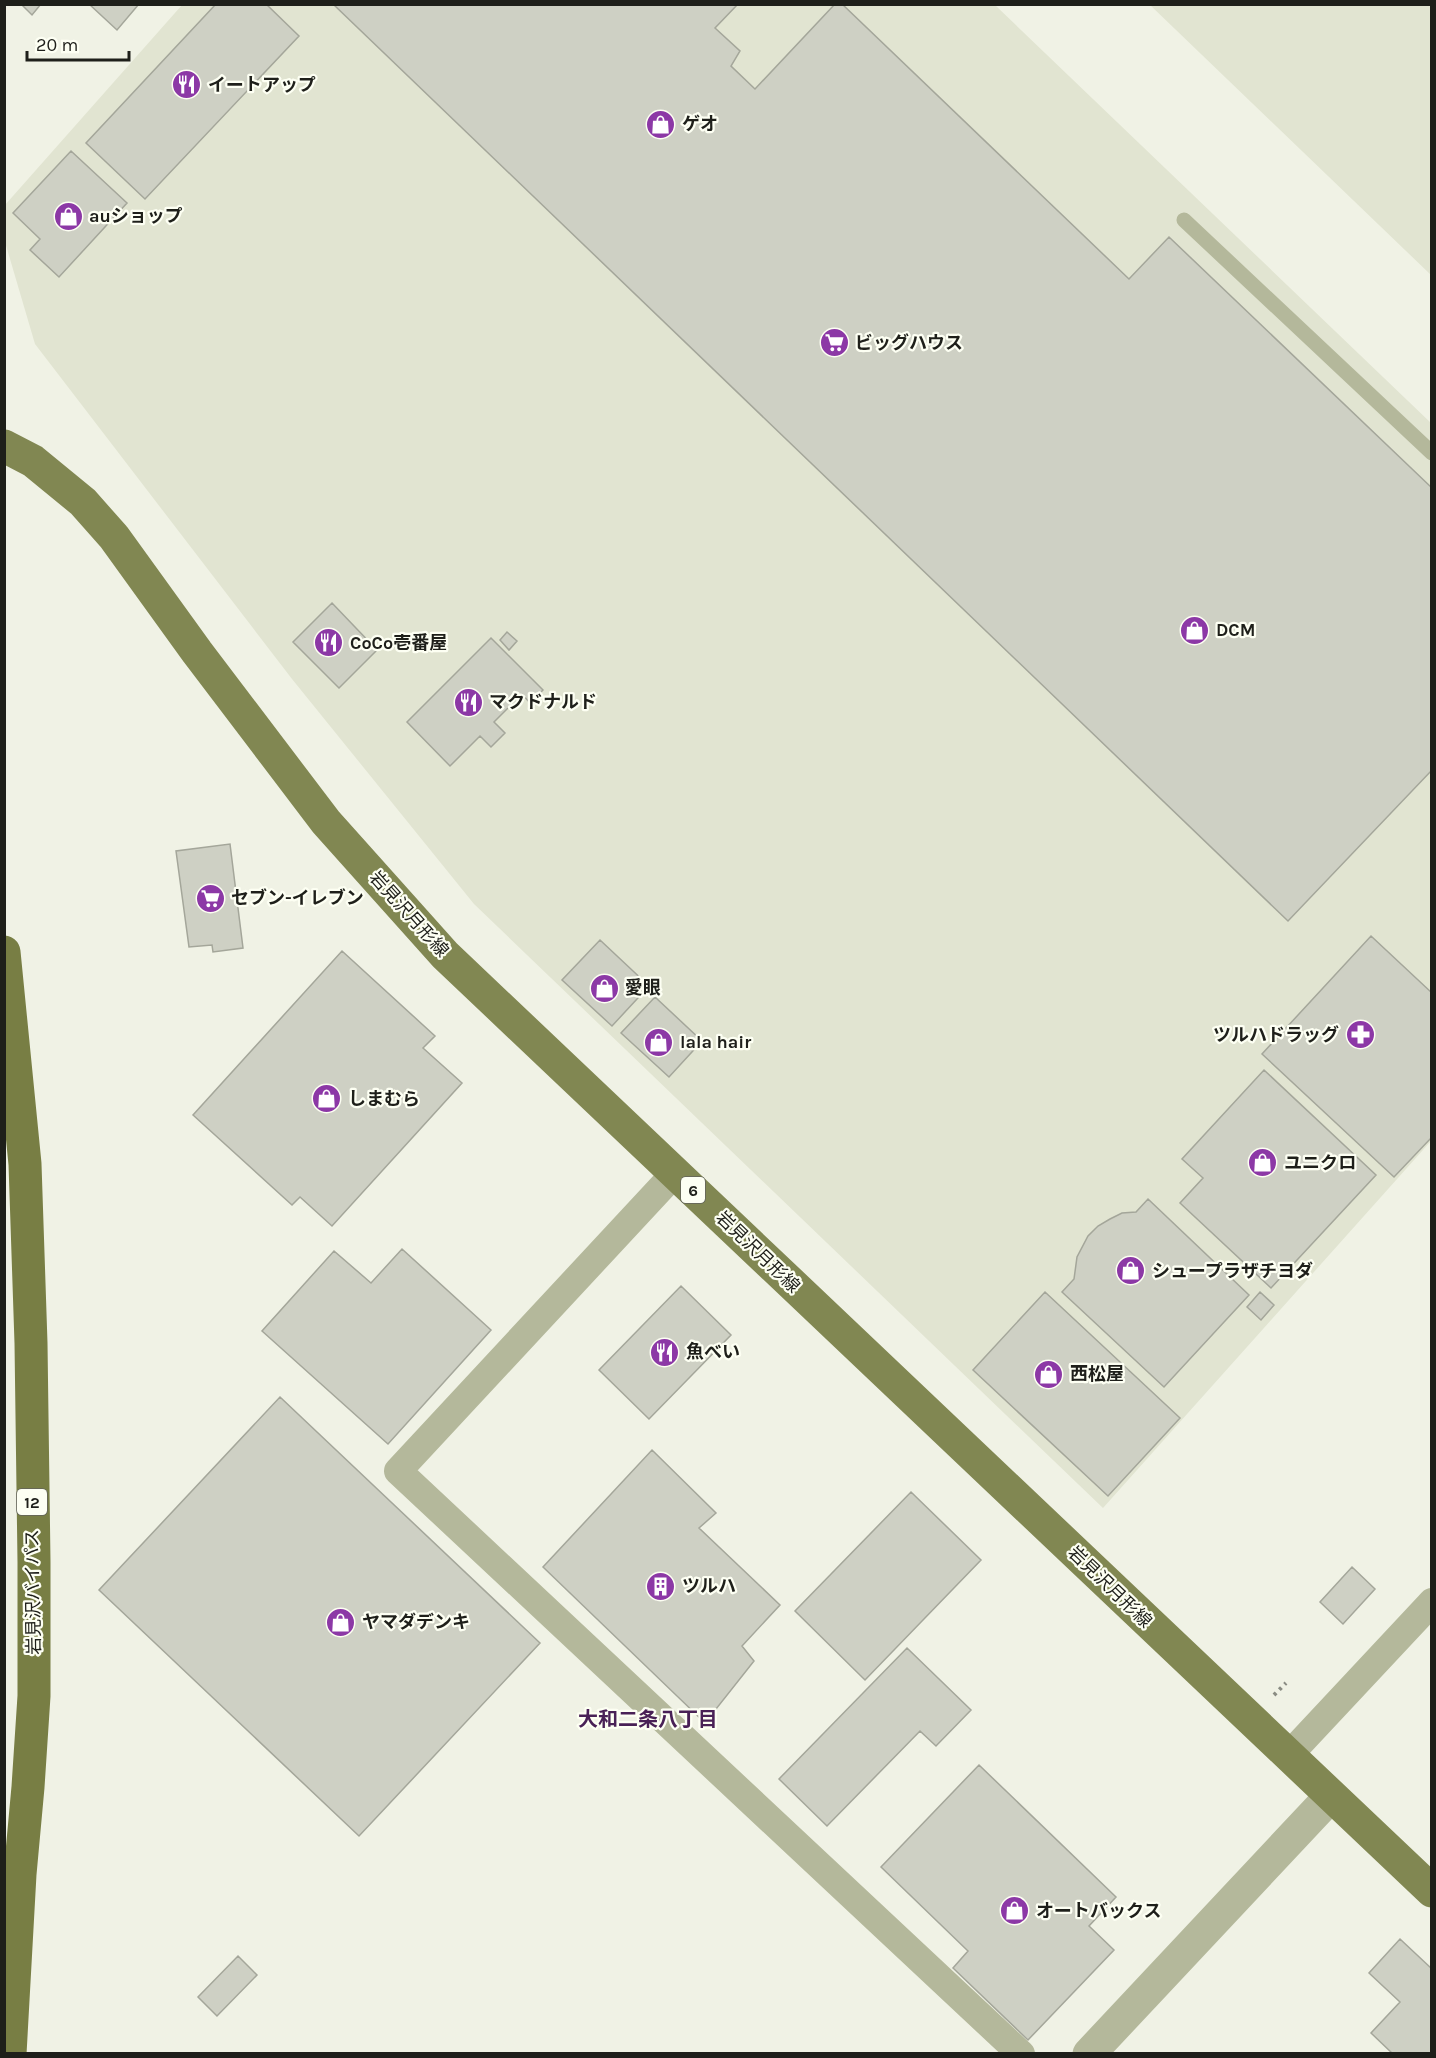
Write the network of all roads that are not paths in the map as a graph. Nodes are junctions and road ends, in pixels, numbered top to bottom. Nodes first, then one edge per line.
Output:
1 (1184, 220) dead end
2 (4, 446) edge
3 (1431, 453) edge
4 (4, 952) edge
5 (675, 1173) junction
6 (1431, 1602) edge
7 (1288, 1756) junction
8 (1330, 1797) junction
9 (1431, 1891) edge
10 (9, 2054) edge
11 (1021, 2054) edge
12 (1089, 2054) edge

1 - 3 lane
2 - 5 main road, 岩見沢月形線 / 6
4 - 10 highway, 岩見沢バイパス / 12
5 - 7 main road, 岩見沢月形線 / 6
5 - 11 street
6 - 7 street
7 - 8 main road, 岩見沢月形線 / 6
8 - 9 main road, 岩見沢月形線 / 6
8 - 12 street

